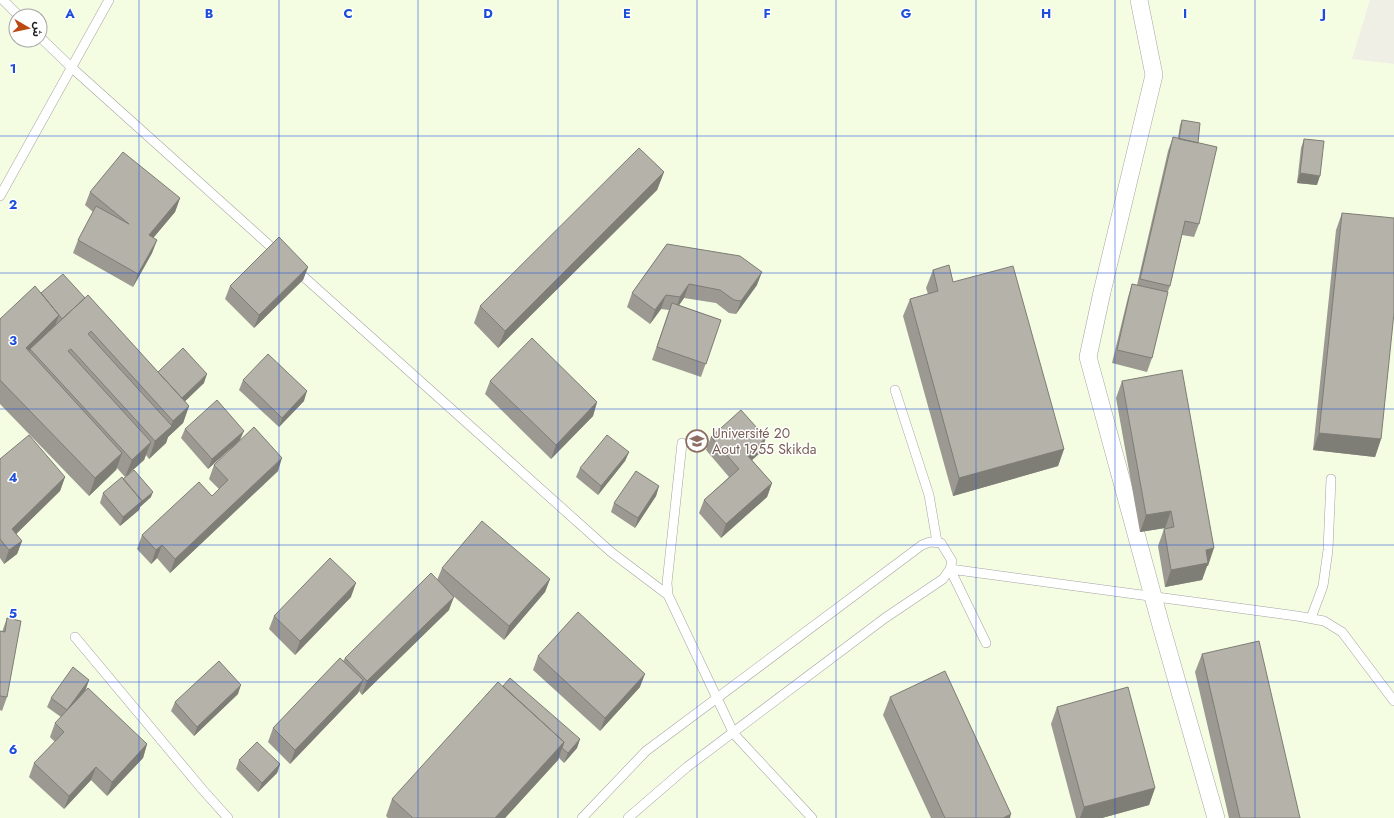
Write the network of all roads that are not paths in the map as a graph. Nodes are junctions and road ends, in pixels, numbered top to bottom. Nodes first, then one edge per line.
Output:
1 (3, 0) edge
2 (109, 0) edge
3 (1139, 0) edge
4 (11, 8) edge
5 (48, 45) edge
6 (71, 68) junction
7 (0, 196) edge
8 (895, 390) dead end
9 (682, 443) dead end
10 (1331, 479) dead end
11 (937, 542) junction
12 (950, 569) junction
13 (668, 595) junction
14 (1154, 597) junction
15 (1311, 618) junction
16 (75, 637) dead end
17 (986, 643) dead end
18 (716, 699) junction
19 (1394, 701) edge
20 (734, 734) junction
21 (228, 818) edge
22 (582, 818) edge
23 (628, 818) edge
24 (812, 818) edge
25 (1216, 818) edge

1 - 4 lane
2 - 6 lane
3 - 14 street
5 - 6 lane
6 - 7 lane
6 - 13 lane
8 - 11 lane
9 - 13 lane
10 - 15 lane
11 - 12 lane
11 - 18 lane
12 - 14 lane
12 - 17 lane
12 - 20 lane
13 - 18 lane
14 - 15 lane
14 - 25 street
15 - 19 lane
16 - 21 lane
18 - 20 lane
18 - 22 lane
20 - 23 lane
20 - 24 lane

